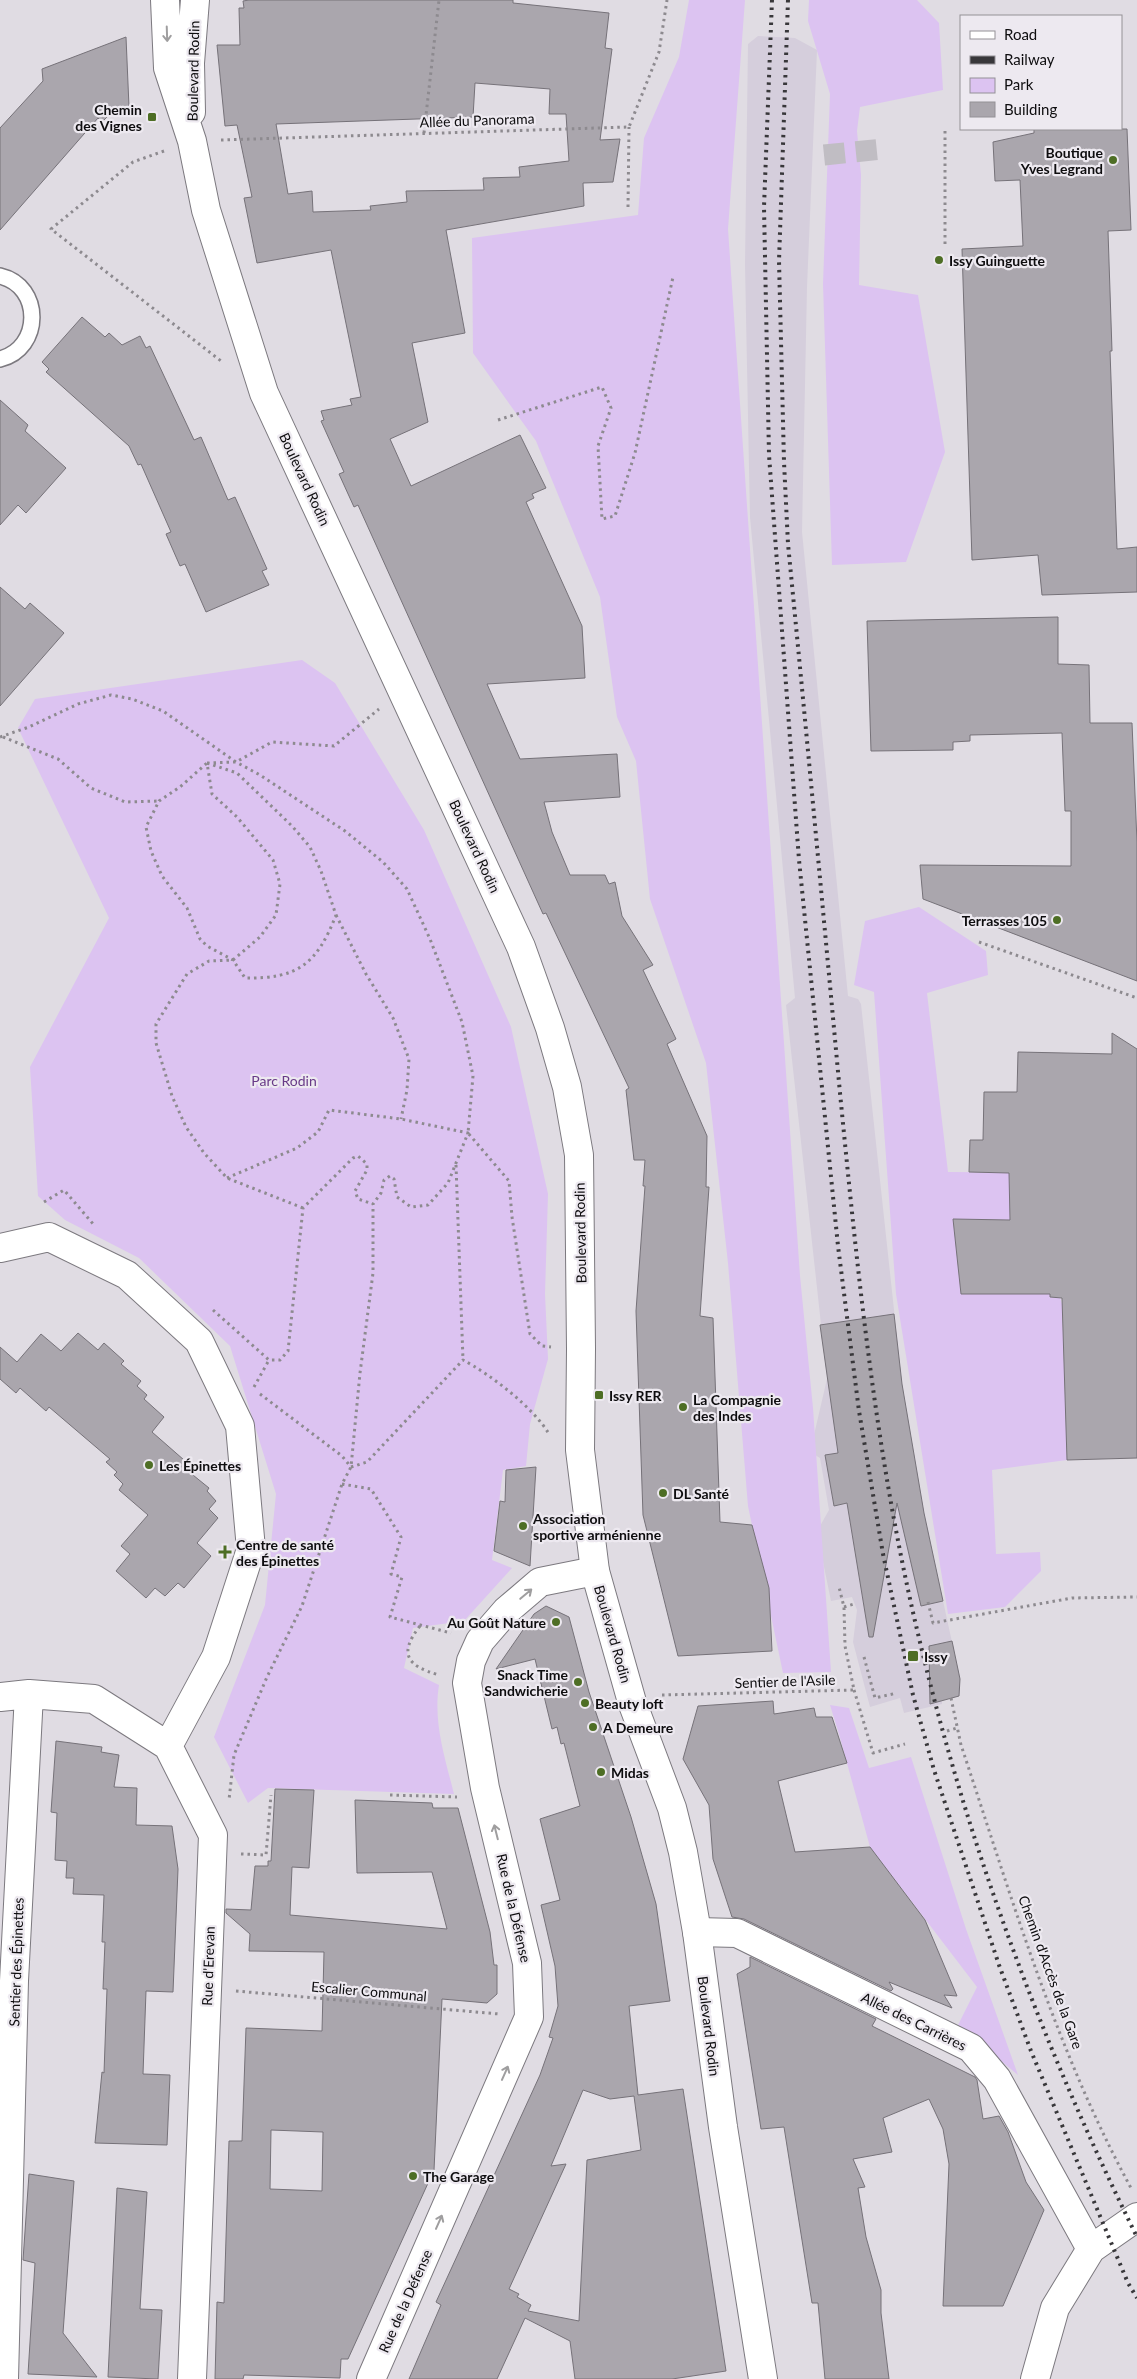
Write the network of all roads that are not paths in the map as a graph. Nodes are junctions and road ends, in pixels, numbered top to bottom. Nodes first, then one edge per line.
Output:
1 (166, 0) edge
2 (195, 0) edge
3 (192, 141) junction
4 (0, 276) edge
5 (0, 360) edge
6 (0, 1248) edge
7 (595, 1571) junction
8 (29, 1694) junction
9 (0, 1697) edge
10 (168, 1746) junction
11 (697, 1932) junction
12 (1137, 2217) edge
13 (1091, 2249) junction
14 (4, 2379) edge
15 (192, 2379) edge
16 (371, 2379) edge
17 (763, 2379) edge
18 (1035, 2379) edge

1 -> 3 street, Boulevard Rodin
2 - 3 street, Boulevard Rodin
3 - 7 street, Boulevard Rodin
4 - 5 lane
6 - 10 street
7 - 11 street, Boulevard Rodin
16 -> 7 street, Rue de la Défense
8 - 9 street
8 - 10 street
8 - 14 street, Sentier des Épinettes
10 - 15 street, Rue d'Erevan
11 - 13 street, Allée des Carrières
11 - 17 street, Boulevard Rodin
12 - 13 street
13 - 18 street

